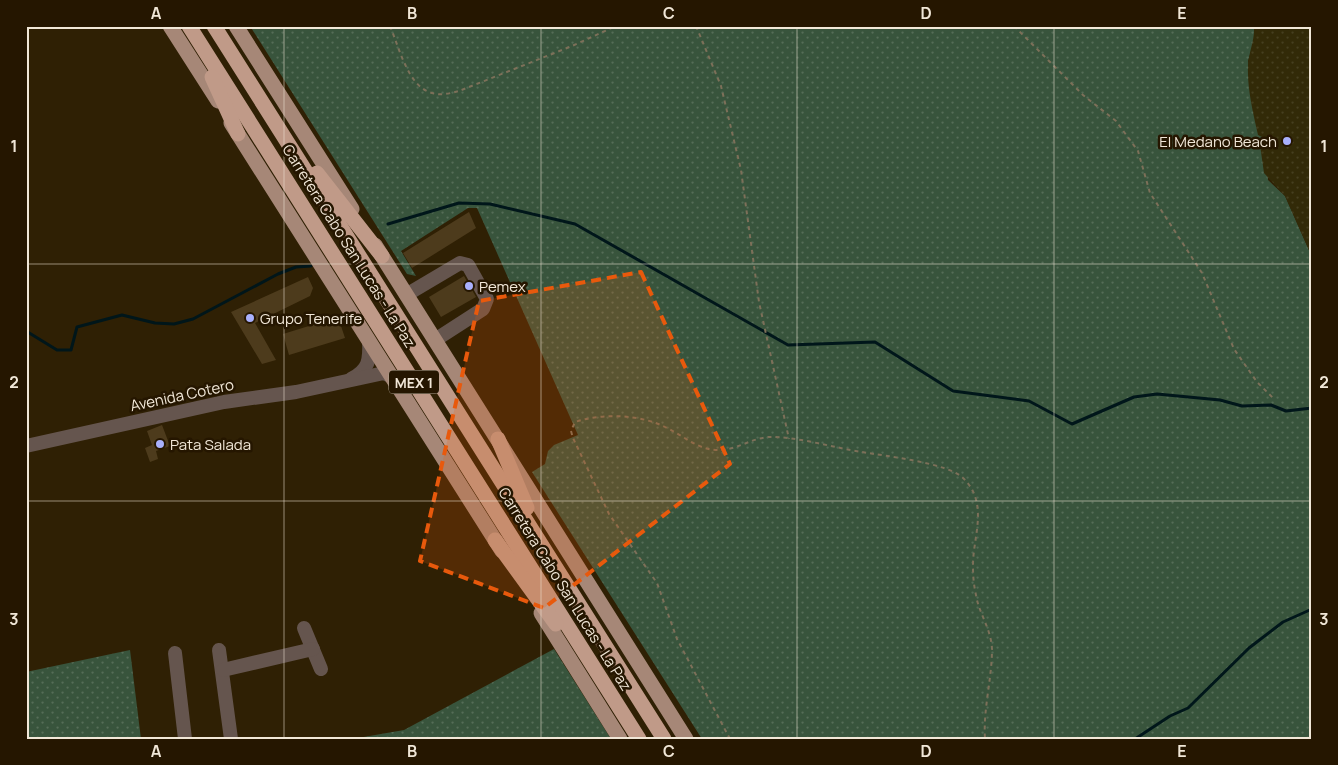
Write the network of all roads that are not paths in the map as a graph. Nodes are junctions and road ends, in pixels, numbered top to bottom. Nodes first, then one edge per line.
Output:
1 (170, 26) edge
2 (188, 26) edge
3 (214, 26) edge
4 (236, 26) edge
5 (261, 100) junction
6 (238, 134) junction
7 (382, 256) junction
8 (406, 295) junction
9 (369, 340) junction
10 (435, 340) junction
11 (392, 377) junction
12 (345, 382) junction
13 (498, 439) junction
14 (29, 442) edge
15 (495, 540) junction
16 (558, 572) junction
17 (304, 628) dead end
18 (313, 649) junction
19 (219, 650) dead end
20 (175, 653) dead end
21 (321, 669) dead end
22 (223, 670) junction
23 (621, 710) junction
24 (185, 739) edge
25 (231, 739) edge
26 (620, 739) edge
27 (639, 739) edge
28 (664, 739) edge
29 (686, 739) edge

1 - 6 main road
2 - 6 highway
2 - 23 highway, Carretera Cabo San Lucas - La Paz / MEX 1
3 - 5 highway, Carretera Cabo San Lucas - La Paz / MEX 1
4 - 7 main road
5 - 7 highway
5 - 16 highway, Carretera Cabo San Lucas - La Paz / MEX 1
6 - 9 main road
7 - 8 main road
8 - 10 main road
8 - 10 street
9 - 11 main road
9 - 12 street
10 - 13 main road
11 - 12 street, Avenida Cotero
11 - 15 main road
12 - 14 street, Avenida Cotero
13 - 16 highway
13 - 29 main road
15 - 23 highway
15 - 26 main road
16 - 28 highway, Carretera Cabo San Lucas - La Paz / MEX 1
17 - 18 street
18 - 21 street
18 - 22 street
19 - 22 street
20 - 24 street
22 - 25 street
23 - 27 highway, Carretera Cabo San Lucas - La Paz / MEX 1

